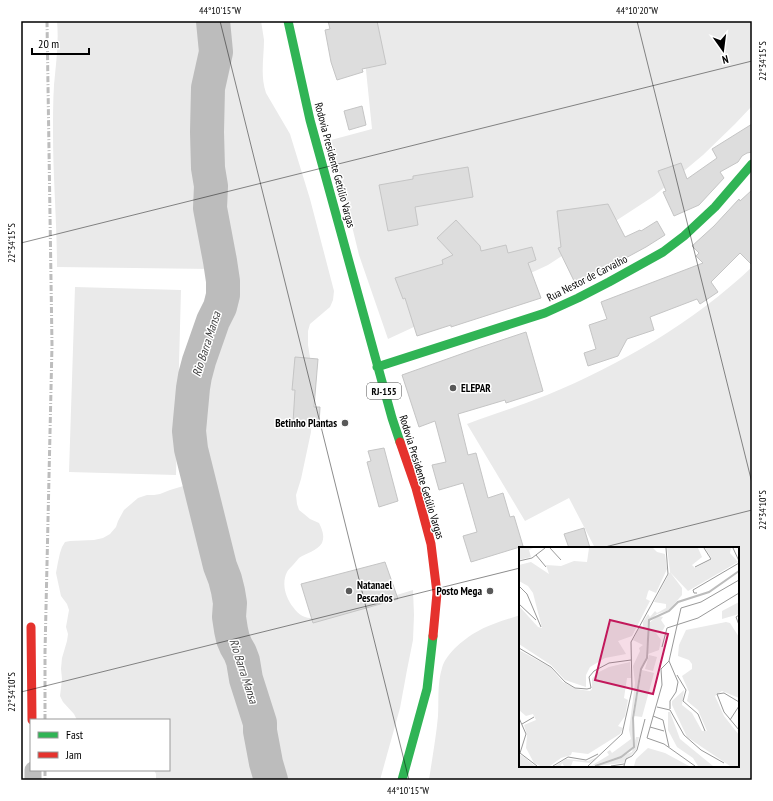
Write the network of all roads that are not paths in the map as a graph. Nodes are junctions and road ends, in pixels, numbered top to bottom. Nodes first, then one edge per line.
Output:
1 (288, 21) edge
2 (752, 164) edge
3 (377, 367) junction
4 (31, 627) dead end
5 (32, 719) edge
6 (402, 780) edge

1 - 3 main road, Rodovia Presidente Getúlio Vargas / RJ-155
2 - 3 main road, Rua Nestor de Carvalho
3 - 6 main road, Rodovia Presidente Getúlio Vargas / RJ-155
4 - 5 main road

